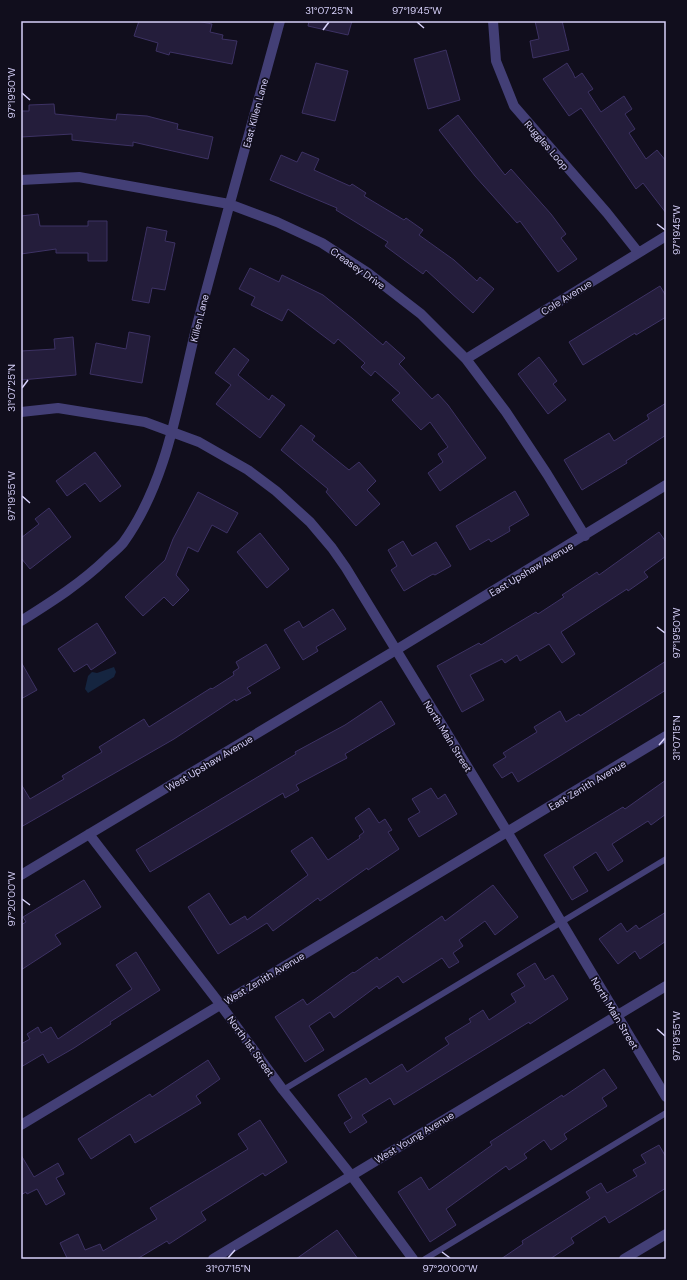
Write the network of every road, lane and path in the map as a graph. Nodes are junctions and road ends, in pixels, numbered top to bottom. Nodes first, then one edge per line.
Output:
1 (280, 21) edge
2 (493, 21) edge
3 (21, 180) edge
4 (229, 204) junction
5 (666, 236) edge
6 (638, 252) junction
7 (466, 359) junction
8 (21, 412) edge
9 (172, 432) junction
10 (666, 486) edge
11 (585, 536) junction
12 (21, 621) edge
13 (396, 650) junction
14 (666, 736) edge
15 (508, 833) junction
16 (89, 834) junction
17 (666, 859) edge
18 (21, 875) edge
19 (562, 923) junction
20 (666, 986) edge
21 (220, 1004) junction
22 (617, 1016) junction
23 (283, 1090) junction
24 (666, 1097) edge
25 (666, 1113) edge
26 (21, 1125) edge
27 (351, 1175) junction
28 (666, 1234) edge
29 (213, 1259) edge
30 (413, 1259) edge
31 (424, 1259) edge
32 (624, 1259) edge

1 - 4 street, East Killen Lane
2 - 6 street, Ruggles Loop
3 - 4 street, Creasey Drive
4 - 7 street, Creasey Drive
4 - 9 street, Killen Lane
5 - 6 street, Cole Avenue
6 - 7 street, Cole Avenue
7 - 11 street, Creasey Drive
8 - 9 street, North Main Street
9 - 12 street, Killen Lane
9 - 13 street, North Main Street
10 - 11 street, East Upshaw Avenue
11 - 13 street, East Upshaw Avenue
13 - 15 street, North Main Street
13 - 16 street, West Upshaw Avenue
14 - 15 street, East Zenith Avenue
15 - 19 street, North Main Street
15 - 21 street, West Zenith Avenue
16 - 18 street, West Upshaw Avenue
16 - 21 street, North 1st Street
17 - 19 lane
19 - 22 street, North Main Street
19 - 23 lane
20 - 22 street, West Young Avenue
21 - 23 street, North 1st Street
21 - 26 street, West Zenith Avenue
22 - 24 street, North Main Street
22 - 27 street, West Young Avenue
23 - 27 street, North 1st Street
25 - 31 lane
27 - 29 street, West Young Avenue
27 - 30 street, North 1st Street
28 - 32 street

